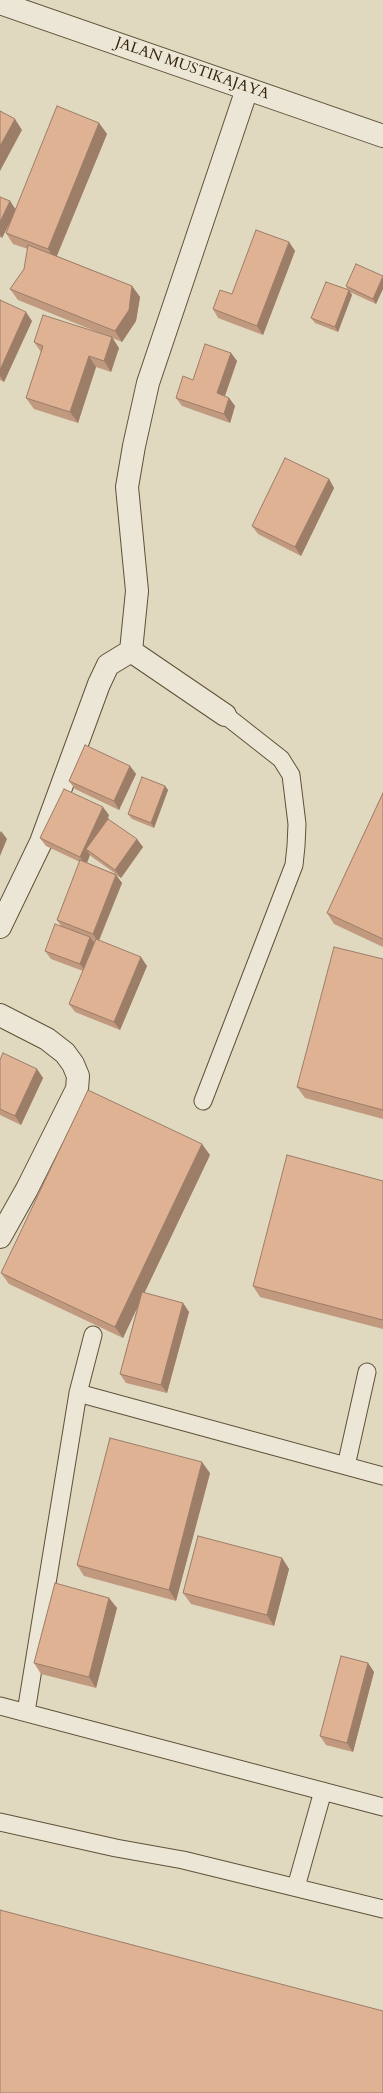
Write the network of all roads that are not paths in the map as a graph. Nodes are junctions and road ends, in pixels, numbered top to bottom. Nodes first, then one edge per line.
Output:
1 (0, 3) edge
2 (247, 89) junction
3 (383, 136) edge
4 (131, 651) junction
5 (225, 716) joint
6 (0, 927) edge
7 (0, 1015) edge
8 (203, 1102) dead end
9 (0, 1237) edge
10 (93, 1335) dead end
11 (367, 1372) dead end
12 (78, 1393) junction
13 (346, 1466) junction
14 (383, 1476) edge
15 (0, 1706) edge
16 (26, 1712) junction
17 (323, 1791) junction
18 (383, 1807) edge
19 (0, 1822) edge
20 (296, 1887) junction
21 (383, 1909) edge

1 - 2 street, JALAN MUSTIKAJAYA
2 - 3 street, JALAN MUSTIKAJAYA
2 - 4 street
4 - 5 street
4 - 6 street
5 - 8 lane
7 - 9 street
10 - 12 lane
11 - 13 lane
12 - 13 lane
12 - 16 lane
13 - 14 lane
15 - 16 lane
16 - 17 lane
17 - 18 lane
17 - 20 lane
19 - 20 lane
20 - 21 lane

